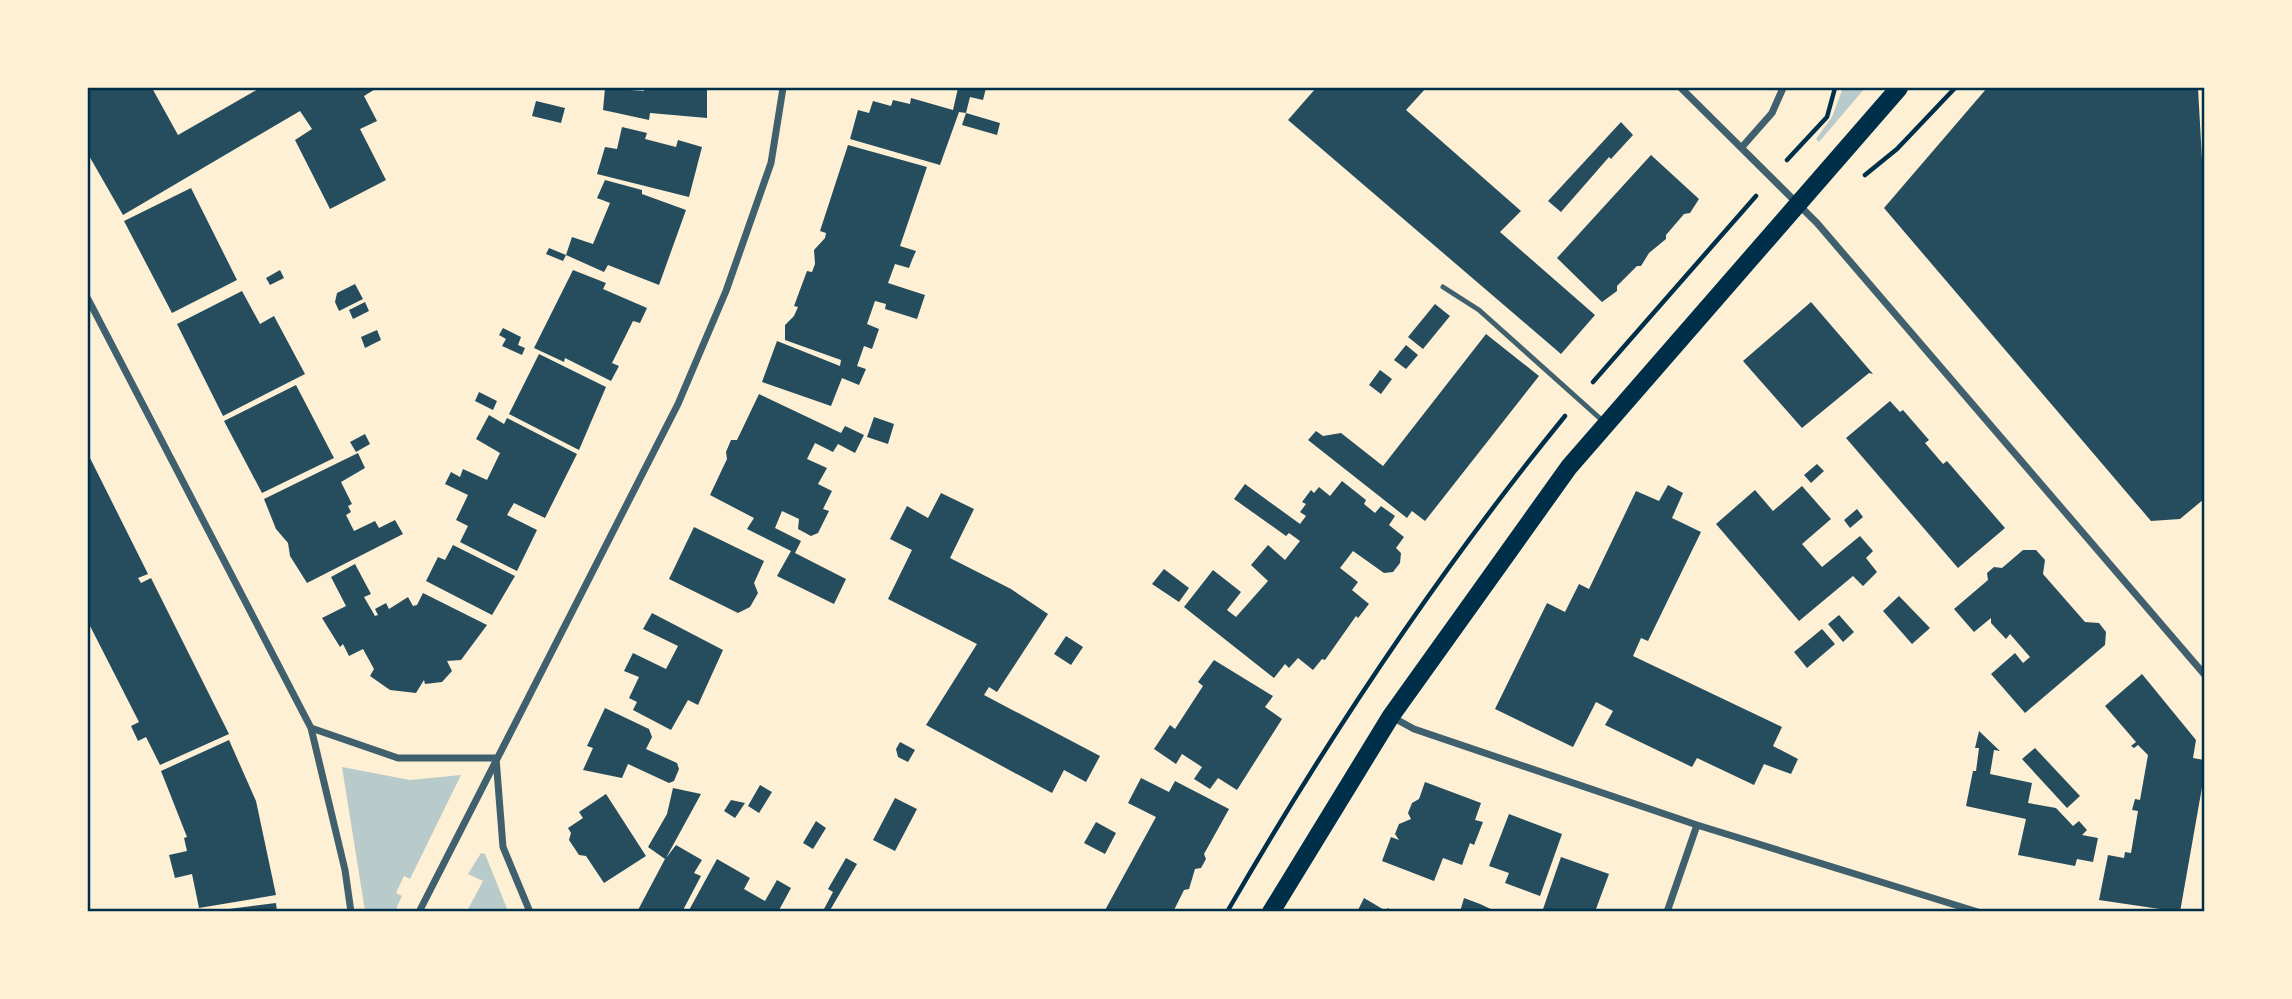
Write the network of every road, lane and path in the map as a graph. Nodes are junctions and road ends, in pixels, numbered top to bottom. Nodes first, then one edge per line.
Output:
1 (783, 88) edge
2 (1681, 88) edge
3 (1783, 88) edge
4 (1899, 88) edge
5 (1955, 88) edge
6 (1742, 147) junction
7 (1860, 179) dead end
8 (1800, 205) junction
9 (1443, 288) dead end
10 (88, 299) edge
11 (1606, 424) junction
12 (2204, 674) edge
13 (1391, 716) junction
14 (311, 728) junction
15 (496, 758) junction
16 (1696, 825) junction
17 (351, 912) edge
18 (419, 912) edge
19 (530, 912) edge
20 (1271, 912) edge
21 (1667, 912) edge
22 (1978, 912) edge

1 - 15 street
2 - 6 street
3 - 6 street
4 - 8 main road
5 - 7 path
6 - 8 street
8 - 11 main road
8 - 12 street
9 - 11 lane
10 - 14 street
11 - 13 main road
13 - 16 street
13 - 20 main road
14 - 15 street
14 - 17 street
15 - 18 street
15 - 19 street
16 - 21 street
16 - 22 street

